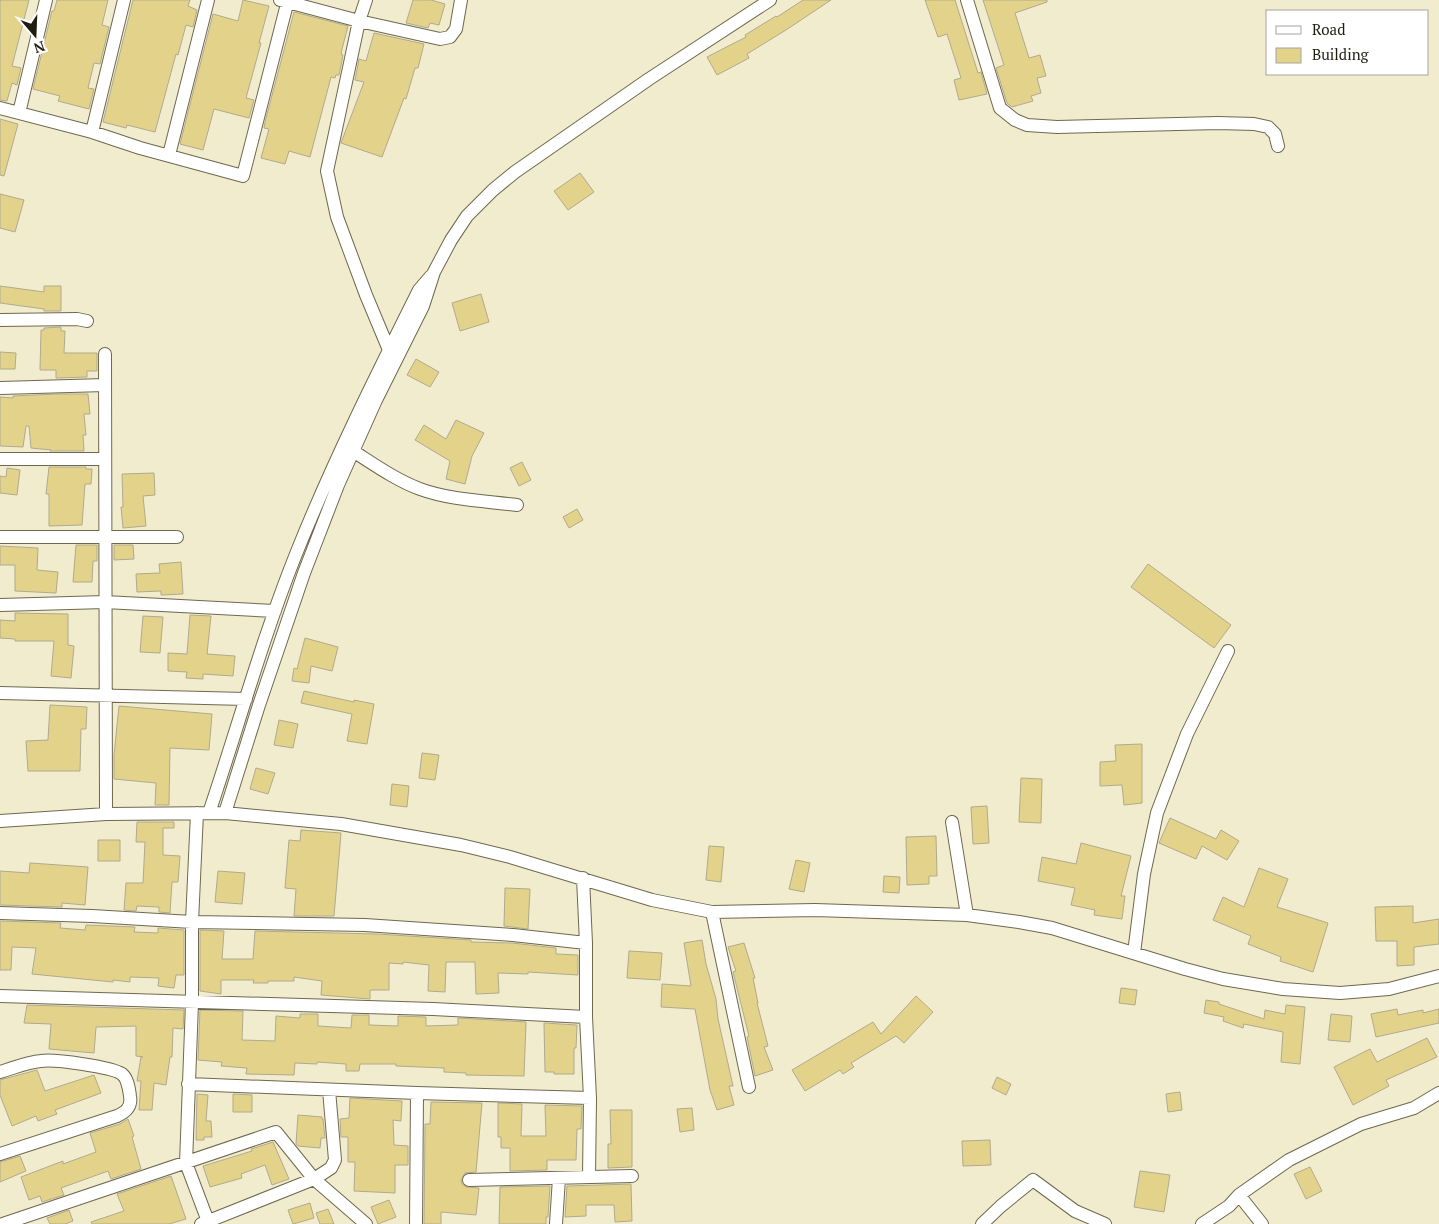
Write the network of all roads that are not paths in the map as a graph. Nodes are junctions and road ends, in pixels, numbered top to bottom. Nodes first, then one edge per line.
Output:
1 (46, 0) edge
2 (124, 0) edge
3 (208, 0) edge
4 (285, 0) edge
5 (366, 0) edge
6 (461, 0) edge
7 (770, 0) edge
8 (968, 0) edge
9 (359, 21) junction
10 (0, 108) edge
11 (19, 113) junction
12 (92, 132) junction
13 (1278, 146) dead end
14 (169, 155) junction
15 (434, 272) junction
16 (0, 320) edge
17 (87, 321) dead end
18 (389, 350) junction
19 (105, 354) dead end
20 (105, 385) junction
21 (0, 388) edge
22 (353, 451) junction
23 (0, 459) edge
24 (105, 459) junction
25 (517, 505) dead end
26 (0, 537) edge
27 (177, 537) dead end
28 (106, 538) junction
29 (105, 602) junction
30 (0, 605) edge
31 (274, 611) junction
32 (1228, 651) dead end
33 (0, 693) edge
34 (105, 696) junction
35 (246, 699) junction
36 (203, 813) junction
37 (225, 813) junction
38 (106, 814) junction
39 (0, 821) edge
40 (952, 822) dead end
41 (582, 878) junction
42 (712, 912) junction
43 (0, 913) edge
44 (967, 915) junction
45 (192, 922) junction
46 (586, 943) junction
47 (1134, 954) junction
48 (1439, 976) edge
49 (0, 996) edge
50 (192, 1003) junction
51 (586, 1017) junction
52 (0, 1072) edge
53 (188, 1084) junction
54 (748, 1087) dead end
55 (330, 1090) junction
56 (417, 1093) junction
57 (1439, 1093) edge
58 (590, 1098) junction
59 (0, 1154) edge
60 (186, 1163) junction
61 (632, 1176) dead end
62 (590, 1177) junction
63 (559, 1178) junction
64 (314, 1179) junction
65 (469, 1180) dead end
66 (1239, 1195) junction
67 (206, 1223) edge
68 (3, 1224) edge
69 (366, 1224) edge
70 (416, 1224) edge
71 (556, 1224) edge
72 (982, 1224) edge
73 (1105, 1224) edge
74 (1202, 1224) edge
75 (1262, 1224) edge

1 - 11 street
2 - 12 street
3 - 14 street
4 - 9 street
4 - 14 street
5 - 9 street
6 - 9 street
7 - 15 street
8 - 13 street
9 - 18 street
10 - 11 street
11 - 12 street
12 - 14 street
15 - 18 street
15 - 22 street
16 - 17 street
18 - 31 street
19 - 20 street
20 - 21 street
20 - 24 street
22 - 25 street
22 - 37 street
23 - 24 street
24 - 28 street
26 - 28 street
27 - 28 street
28 - 29 street
29 - 30 street
29 - 31 street
29 - 34 street
31 - 35 street
32 - 47 street
33 - 34 street
34 - 35 street
34 - 38 street
35 - 36 street
36 - 37 street
36 - 38 street
36 - 45 street
37 - 41 street
38 - 39 street
40 - 44 street
41 - 42 street
41 - 46 street
42 - 44 street
42 - 54 street
43 - 45 street
44 - 47 street
45 - 46 street
45 - 50 street
46 - 51 street
47 - 48 street
49 - 50 street
50 - 51 street
50 - 53 street
51 - 58 street
52 - 59 street
53 - 55 street
53 - 60 street
55 - 56 street
55 - 64 street
56 - 58 street
56 - 70 street
57 - 66 street
58 - 62 street
60 - 64 street
60 - 67 street
60 - 68 street
61 - 62 street
62 - 63 street
63 - 65 street
63 - 71 street
64 - 67 street
64 - 69 street
66 - 74 street
66 - 75 street
72 - 73 street

